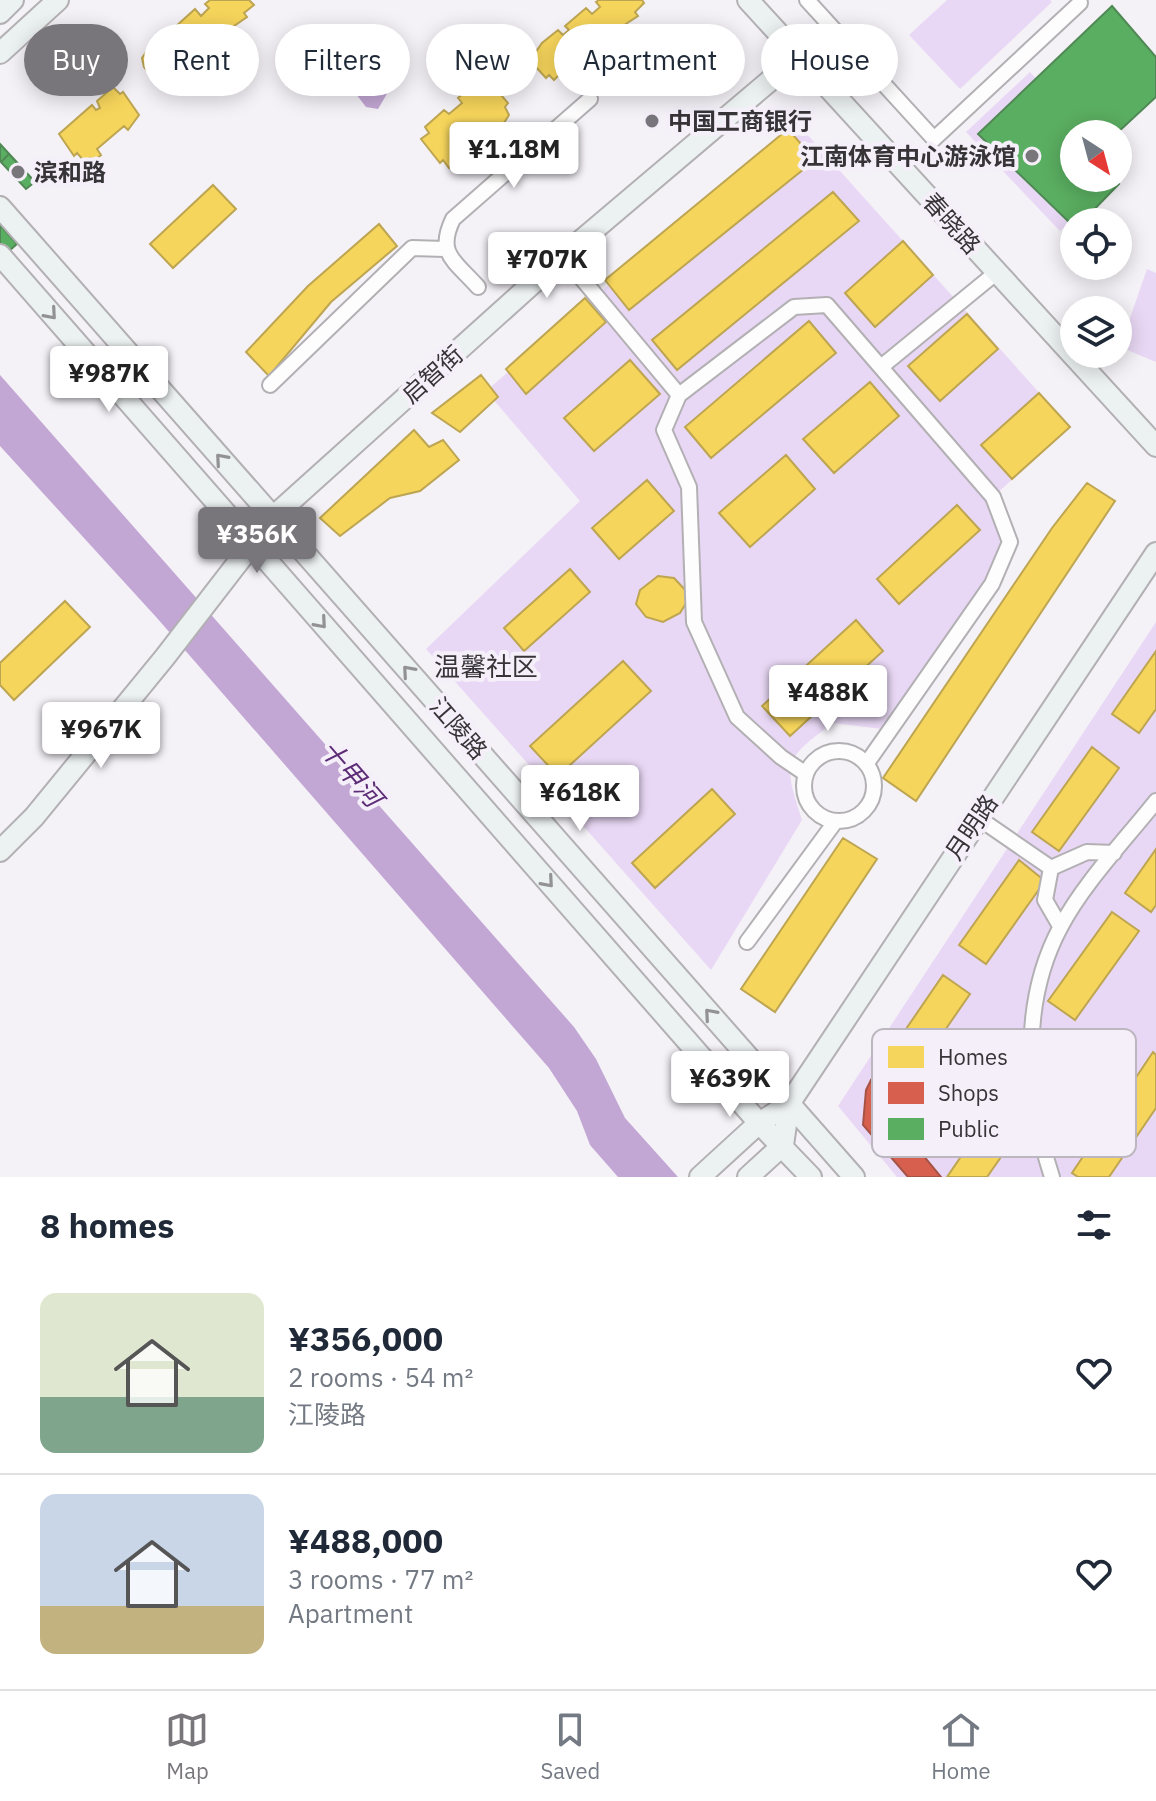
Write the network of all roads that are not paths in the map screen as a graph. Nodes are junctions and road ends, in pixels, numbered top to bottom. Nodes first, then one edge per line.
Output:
1 (13, 0) edge
2 (58, 0) edge
3 (748, 0) edge
4 (807, 0) edge
5 (1080, 3) dead end
6 (0, 13) edge
7 (770, 24) edge
8 (0, 53) edge
9 (761, 88) edge
10 (836, 96) edge
11 (590, 99) dead end
12 (0, 207) edge
13 (445, 249) junction
14 (0, 255) edge
15 (563, 256) junction
16 (997, 272) junction
17 (478, 287) dead end
18 (881, 367) junction
19 (270, 385) dead end
20 (679, 395) junction
21 (1156, 446) edge
22 (273, 517) junction
23 (251, 543) junction
24 (1156, 553) edge
25 (867, 763) junction
26 (806, 774) junction
27 (1156, 801) edge
28 (977, 817) junction
29 (835, 822) junction
30 (0, 851) edge
31 (1114, 853) junction
32 (1051, 868) junction
33 (1060, 926) junction
34 (747, 942) dead end
35 (1032, 1029) edge
36 (789, 1104) junction
37 (759, 1123) junction
38 (783, 1145) junction
39 (1046, 1157) edge
40 (701, 1176) edge
41 (748, 1177) edge
42 (811, 1177) edge
43 (854, 1177) edge
44 (1052, 1177) edge

1 - 6 main road
2 - 8 main road
3 - 7 main road, 春晓路
4 - 5 street
9 - 15 main road, 启智街
10 - 16 main road, 春晓路
11 - 13 street
22 -> 12 main road, 江陵路
13 - 17 street
13 - 19 street
14 -> 23 main road, 江陵路
15 - 20 street
15 - 22 main road, 启智街
16 - 18 street
16 - 21 main road, 春晓路
18 - 20 street
18 - 25 street
20 - 26 street
22 - 23 main road, 启智街
36 -> 22 main road, 江陵路
23 - 30 main road, 启智街
23 -> 37 main road, 江陵路
24 - 28 main road, 月明路
25 - 26 street
25 - 29 street
26 - 29 street
27 - 31 street
28 - 32 street
28 - 36 main road, 月明路
29 - 34 street
31 - 32 street
31 - 33 street
32 - 33 street
33 - 35 street
36 - 37 main road, 月明路
36 - 38 main road, 月明路
36 - 43 main road, 江陵路
37 - 38 main road, 江陵路
37 - 40 main road, 月明路
38 - 41 main road
38 - 42 main road, 江陵路
39 - 44 street

